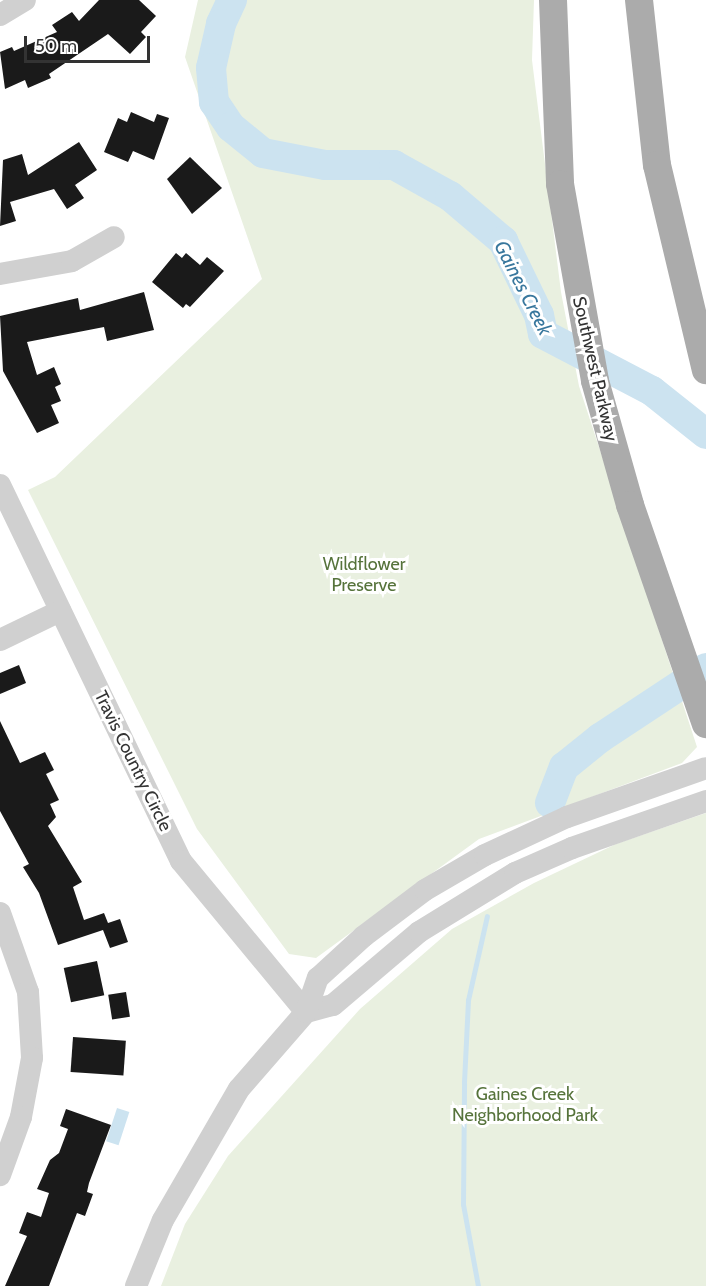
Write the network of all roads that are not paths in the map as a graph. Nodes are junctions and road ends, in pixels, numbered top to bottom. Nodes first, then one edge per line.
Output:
1 (25, 0) edge
2 (553, 0) edge
3 (639, 0) edge
4 (0, 15) edge
5 (114, 237) dead end
6 (0, 274) edge
7 (706, 370) edge
8 (0, 485) edge
9 (60, 611) junction
10 (0, 640) edge
11 (704, 718) edge
12 (706, 768) edge
13 (706, 801) edge
14 (0, 913) edge
15 (306, 1012) junction
16 (0, 1175) edge
17 (136, 1286) edge

1 - 4 street
2 - 11 main road, Southwest Parkway
3 - 7 main road
5 - 6 street
8 - 9 street, Travis Country Circle
9 - 10 street
9 - 15 street, Travis Country Circle
12 - 15 street
13 - 15 street
14 - 16 street
15 - 17 street

